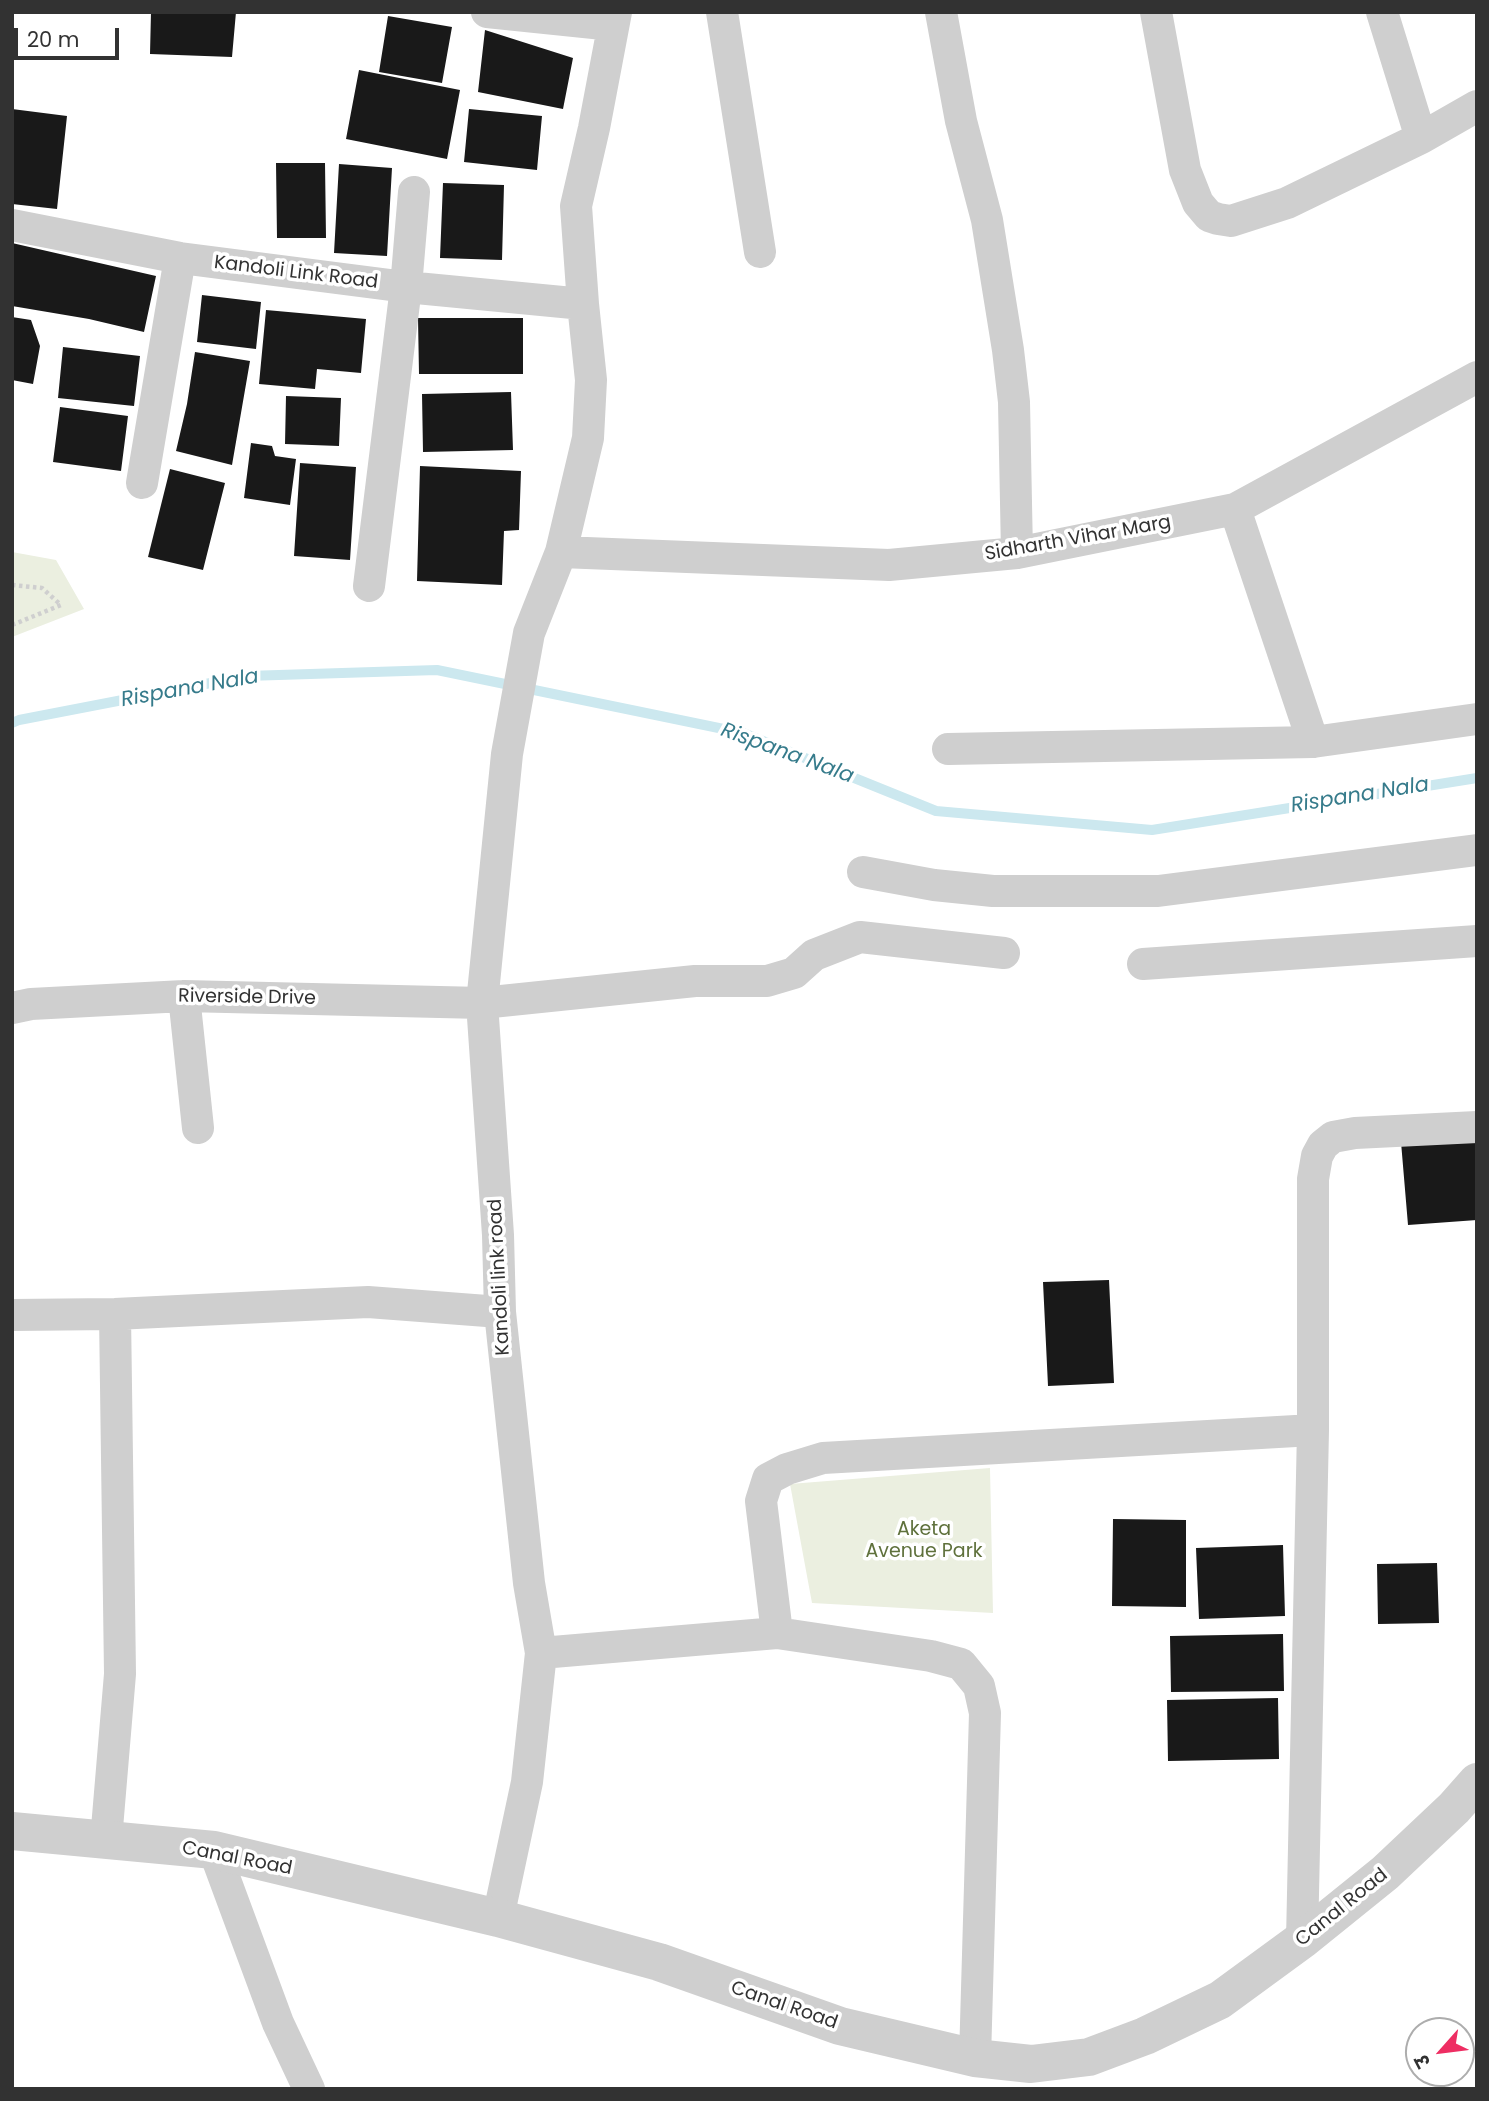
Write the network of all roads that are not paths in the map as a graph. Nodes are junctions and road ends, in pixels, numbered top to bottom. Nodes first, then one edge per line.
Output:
1 (487, 12) edge
2 (722, 12) edge
3 (941, 12) edge
4 (1156, 12) edge
5 (1382, 12) edge
6 (615, 19) edge
7 (1477, 106) edge
8 (1421, 138) junction
9 (414, 192) dead end
10 (12, 225) edge
11 (760, 252) dead end
12 (180, 258) junction
13 (406, 286) junction
14 (583, 304) junction
15 (1477, 377) edge
16 (142, 483) dead end
17 (1235, 509) junction
18 (561, 552) junction
19 (1017, 553) junction
20 (369, 586) dead end
21 (1477, 719) edge
22 (1313, 742) junction
23 (948, 749) dead end
24 (1477, 850) edge
25 (863, 872) dead end
26 (1477, 941) edge
27 (1004, 953) dead end
28 (1143, 964) dead end
29 (184, 996) junction
30 (482, 1003) junction
31 (12, 1008) edge
32 (1477, 1127) edge
33 (198, 1128) dead end
34 (500, 1312) junction
35 (115, 1314) junction
36 (12, 1315) edge
37 (1313, 1430) junction
38 (777, 1633) junction
39 (541, 1653) junction
40 (1477, 1782) edge
41 (12, 1831) edge
42 (106, 1840) junction
43 (214, 1850) junction
44 (498, 1918) junction
45 (1302, 1940) junction
46 (975, 2058) junction
47 (309, 2089) edge

1 - 6 street
2 - 11 street
3 - 19 street
4 - 8 street
5 - 8 street
6 - 14 street
7 - 8 street
9 - 13 street
10 - 12 street, Kandoli Link Road
12 - 13 street, Kandoli Link Road
12 - 16 street
13 - 14 street, Kandoli Link Road
13 - 20 street
14 - 18 street
15 - 17 street, Sidharth Vihar Marg
17 - 19 street, Sidharth Vihar Marg
17 - 22 street
18 - 19 street, Sidharth Vihar Marg
18 - 30 street, Kandoli link road
21 - 22 street
22 - 23 street
24 - 25 street
26 - 28 street
27 - 30 street, Riverside Drive
29 - 30 street, Riverside Drive
29 - 31 street, Riverside Drive
29 - 33 street
30 - 34 street, Kandoli link road
32 - 37 street
34 - 35 street
34 - 39 street, Kandoli link road
35 - 36 street
35 - 42 street
37 - 38 street
37 - 45 street
38 - 39 street
38 - 46 street
39 - 44 street, Kandoli link road
40 - 45 street, Canal Road
41 - 42 street, Canal Road
42 - 43 street, Canal Road
43 - 44 street, Canal Road
43 - 47 street
44 - 46 street, Canal Road
45 - 46 street, Canal Road

